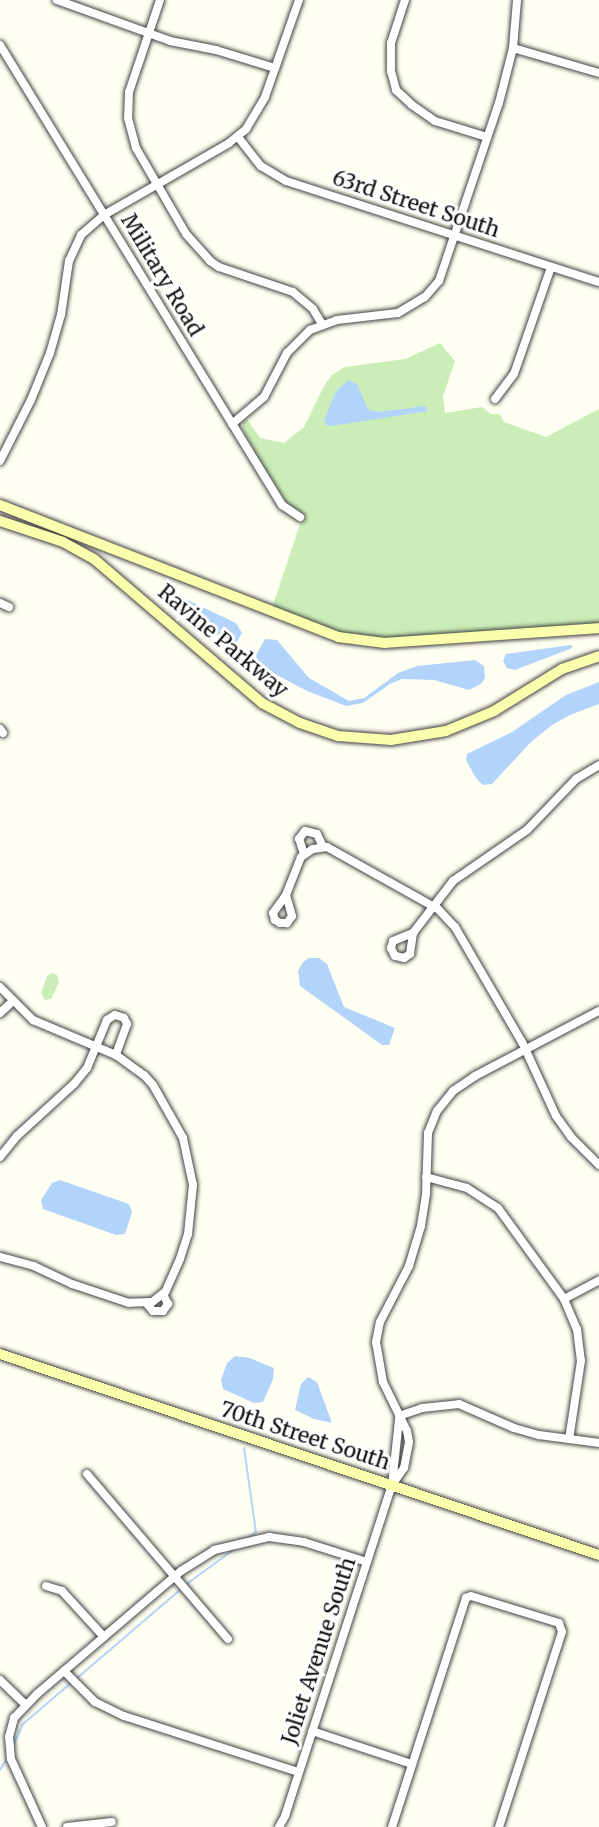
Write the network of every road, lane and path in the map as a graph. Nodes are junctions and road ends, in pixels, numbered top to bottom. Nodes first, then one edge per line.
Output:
1 (57, 0) edge
2 (160, 0) edge
3 (299, 0) edge
4 (405, 0) edge
5 (517, 0) edge
6 (148, 33) junction
7 (0, 45) edge
8 (513, 48) junction
9 (275, 68) junction
10 (599, 73) edge
11 (238, 137) junction
12 (487, 137) junction
13 (157, 184) junction
14 (104, 215) junction
15 (455, 236) junction
16 (551, 267) junction
17 (599, 282) edge
18 (322, 324) junction
19 (495, 399) dead end
20 (232, 424) junction
21 (0, 461) edge
22 (0, 505) edge
23 (300, 517) dead end
24 (0, 521) edge
25 (0, 603) edge
26 (9, 607) dead end
27 (599, 628) edge
28 (599, 656) edge
29 (599, 765) edge
30 (323, 847) junction
31 (303, 854) junction
32 (286, 896) dead end
33 (433, 905) junction
34 (413, 933) dead end
35 (0, 987) edge
36 (13, 1001) junction
37 (599, 1011) edge
38 (0, 1013) edge
39 (96, 1047) junction
40 (526, 1050) junction
41 (116, 1055) junction
42 (0, 1157) edge
43 (599, 1165) edge
44 (426, 1177) junction
45 (0, 1257) edge
46 (599, 1280) edge
47 (163, 1294) junction
48 (564, 1299) junction
49 (147, 1304) junction
50 (0, 1354) edge
51 (399, 1416) junction
52 (569, 1439) junction
53 (599, 1443) edge
54 (87, 1474) dead end
55 (392, 1485) junction
56 (599, 1555) edge
57 (367, 1562) junction
58 (174, 1577) junction
59 (46, 1586) dead end
60 (104, 1637) junction
61 (228, 1639) dead end
62 (64, 1671) junction
63 (0, 1680) edge
64 (26, 1705) junction
65 (312, 1731) junction
66 (412, 1764) junction
67 (298, 1772) junction
68 (112, 1822) dead end
69 (42, 1827) edge
70 (67, 1827) edge
71 (279, 1827) edge
72 (392, 1827) edge
73 (499, 1827) edge

1 - 6 street
2 - 6 street
3 - 9 street
4 - 12 street
5 - 8 street
6 - 9 street
6 - 13 street
7 - 14 street, Military Road
8 - 10 street
8 - 12 street
9 - 11 street
11 - 13 street
11 - 15 street, 63rd Street South
12 - 15 street
13 - 14 street
13 - 18 street
14 - 20 street, Military Road
14 - 21 street
15 - 16 street, 63rd Street South
15 - 18 street
16 - 17 street, 63rd Street South
16 - 19 street
18 - 20 street
20 - 23 street, Military Road
22 - 27 street, Ravine Parkway
24 - 28 street, Ravine Parkway
25 - 26 street
29 - 33 street
30 - 31 street
30 - 31 street
30 - 33 street
31 - 32 street
33 - 34 street
33 - 40 street
35 - 36 street
36 - 38 street
36 - 39 street
37 - 40 street, Joliet Avenue South
39 - 41 street
39 - 41 street
39 - 42 street
40 - 43 street
40 - 44 street, Joliet Avenue South
41 - 47 street
44 - 48 street
44 - 51 street, Joliet Avenue South
45 - 49 street
46 - 48 street
47 - 49 street
47 - 49 street
48 - 52 street
50 - 55 street, 70th Street South
51 - 52 street
51 - 55 street, Joliet Avenue South
51 - 55 street, Joliet Avenue South
52 - 53 street
54 - 58 street
55 - 56 street, 70th Street South
55 - 57 street, Joliet Avenue South
57 - 58 street
57 - 65 street, Joliet Avenue South
58 - 60 street
58 - 61 street
59 - 60 street
60 - 62 street
62 - 64 street
62 - 67 street
63 - 64 street
64 - 69 street
65 - 66 street
65 - 67 street, Joliet Avenue South
66 - 72 street
66 - 73 street
67 - 71 street, Joliet Avenue South
68 - 70 street

